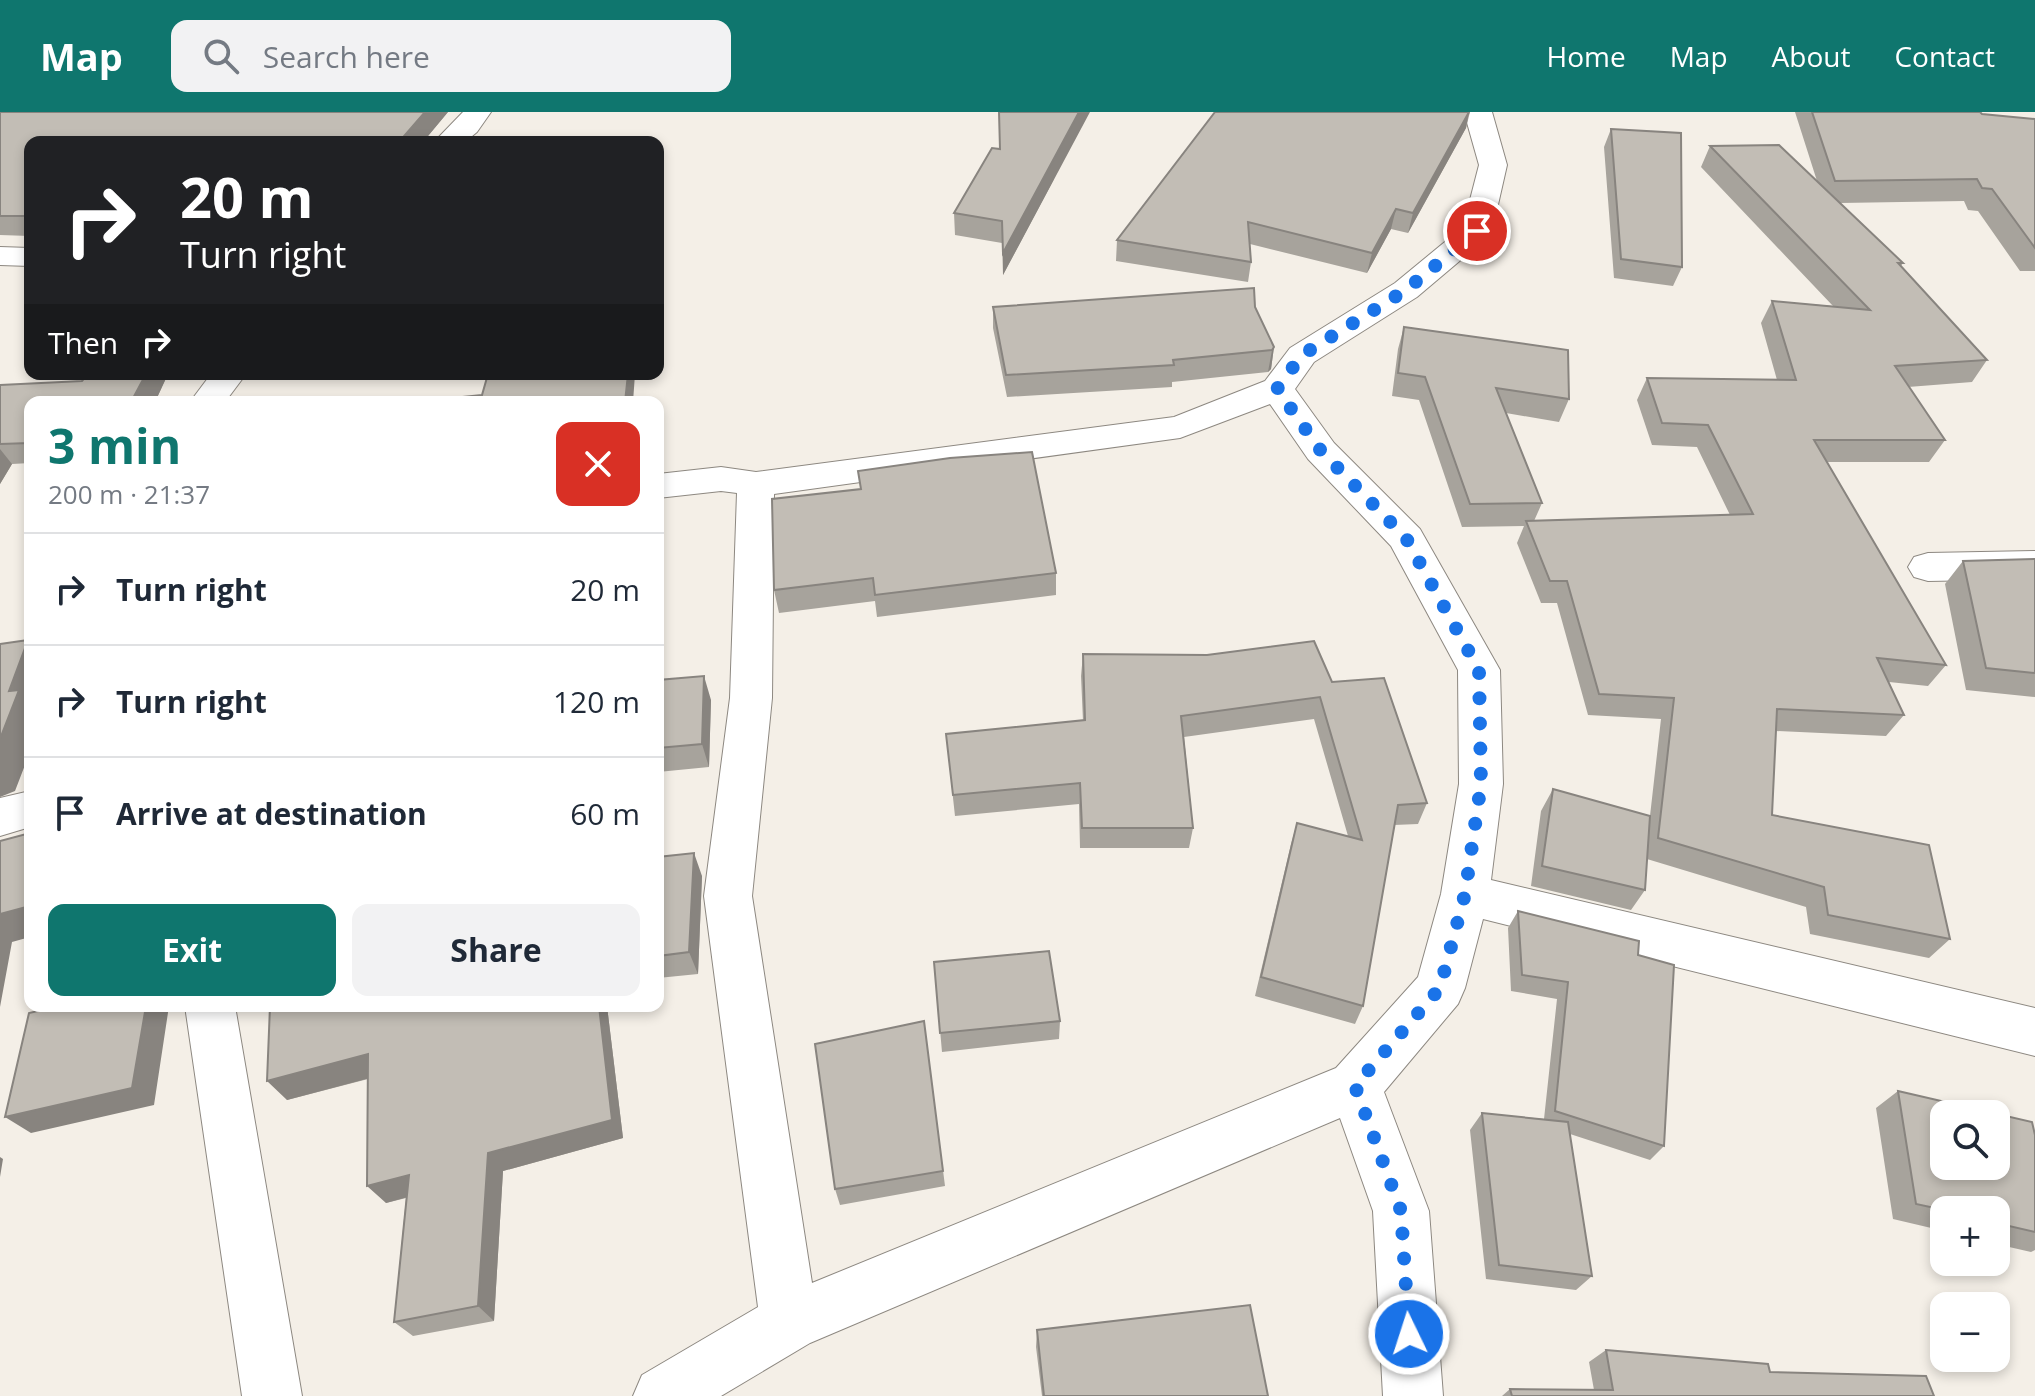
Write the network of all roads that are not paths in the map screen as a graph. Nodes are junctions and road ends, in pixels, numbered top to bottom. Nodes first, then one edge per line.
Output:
1 (477, 112) edge
2 (1478, 112) edge
3 (455, 136) edge
4 (0, 256) edge
5 (24, 257) edge
6 (224, 380) edge
7 (1277, 389) junction
8 (212, 396) edge
9 (756, 484) junction
10 (664, 485) edge
11 (2035, 565) edge
12 (1928, 567) dead end
13 (24, 811) edge
14 (0, 817) edge
15 (1465, 894) junction
16 (211, 1012) edge
17 (2035, 1032) edge
18 (1355, 1086) junction
19 (789, 1322) junction
20 (272, 1396) edge
21 (663, 1396) edge
22 (1413, 1396) edge

1 - 3 street
2 - 7 street
4 - 5 street
6 - 8 street
7 - 9 street
7 - 15 street
9 - 10 street
9 - 19 street
11 - 12 street
13 - 14 street
15 - 17 street
15 - 18 street
16 - 20 street
18 - 19 street
18 - 22 street
19 - 21 street

